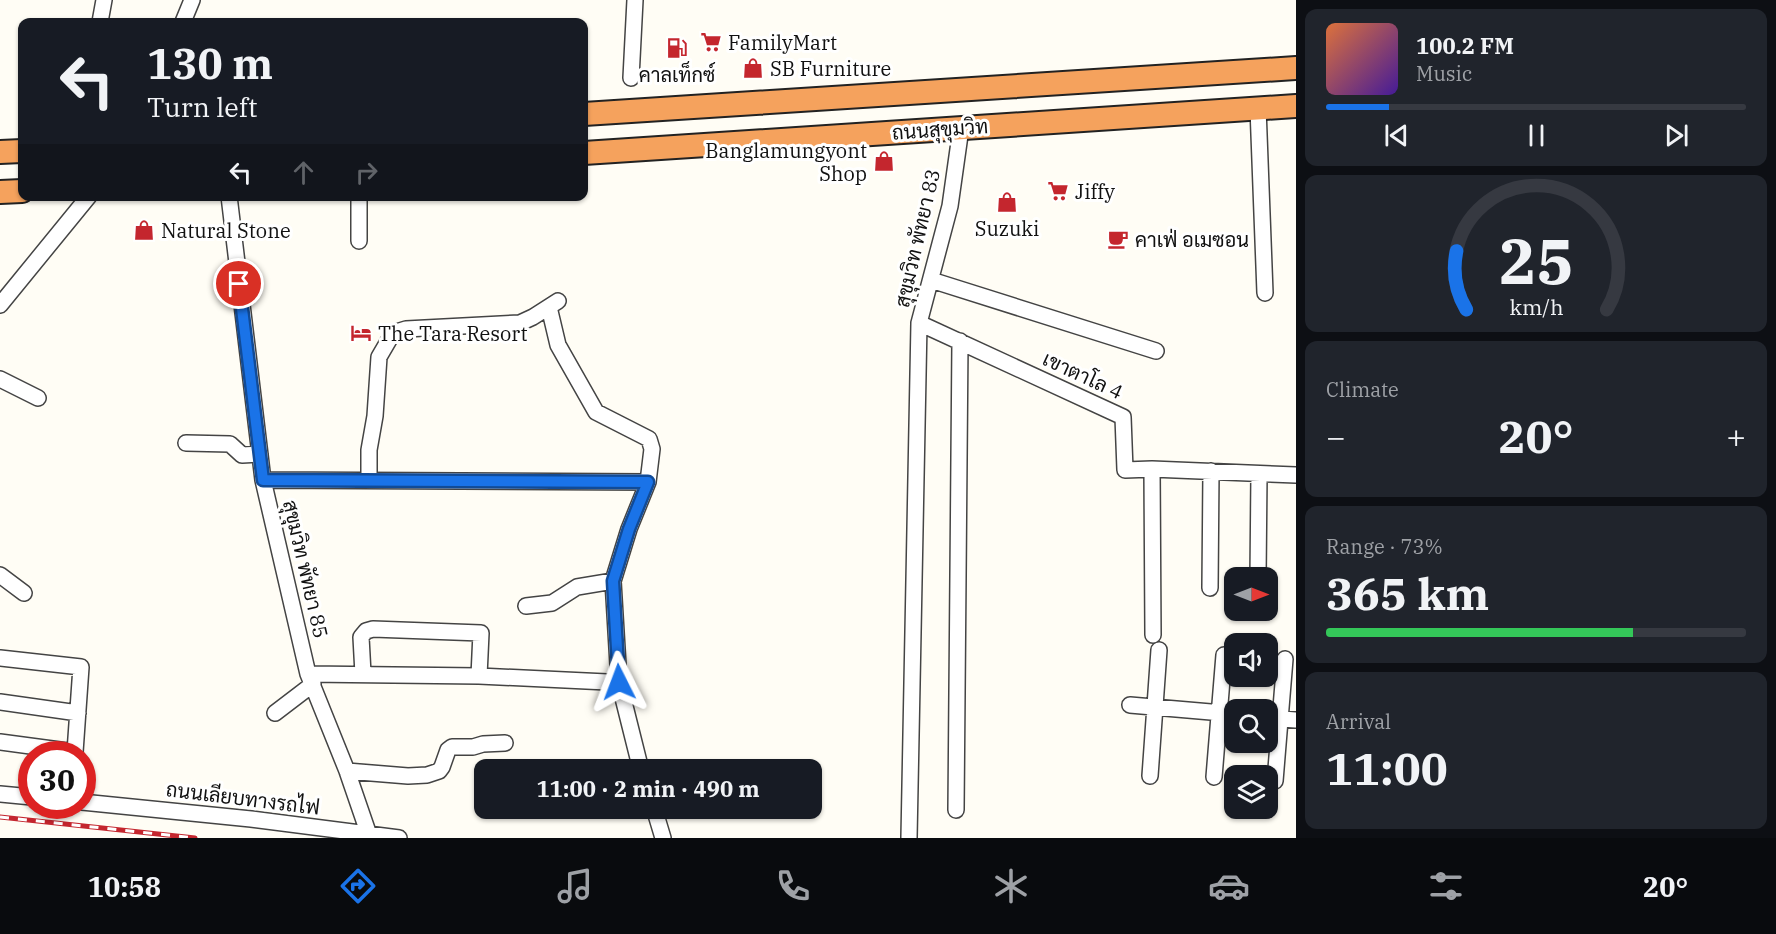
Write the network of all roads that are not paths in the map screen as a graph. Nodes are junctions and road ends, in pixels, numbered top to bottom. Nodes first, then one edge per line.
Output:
1 (104, 0) edge
2 (192, 0) edge
3 (635, 0) edge
4 (101, 18) edge
5 (185, 18) edge
6 (1296, 68) edge
7 (631, 78) dead end
8 (1296, 106) edge
9 (1258, 108) junction
10 (588, 114) edge
11 (961, 128) junction
12 (18, 151) edge
13 (0, 152) edge
14 (588, 153) edge
15 (18, 191) edge
16 (0, 192) edge
17 (85, 201) edge
18 (231, 201) edge
19 (359, 201) edge
20 (359, 241) dead end
21 (931, 280) junction
22 (1265, 292) dead end
23 (0, 305) edge
24 (919, 323) junction
25 (960, 341) junction
26 (1156, 351) dead end
27 (0, 379) edge
28 (38, 398) dead end
29 (186, 443) dead end
30 (260, 454) junction
31 (1152, 469) junction
32 (1211, 471) junction
33 (1259, 474) junction
34 (1296, 475) edge
35 (263, 480) junction
36 (369, 480) junction
37 (648, 482) junction
38 (1258, 567) edge
39 (0, 575) edge
40 (613, 581) junction
41 (1210, 588) dead end
42 (24, 593) dead end
43 (526, 606) dead end
44 (1153, 635) dead end
45 (1160, 650) dead end
46 (0, 658) edge
47 (1285, 659) dead end
48 (363, 674) junction
49 (479, 676) junction
50 (310, 679) junction
51 (607, 682) dead end
52 (1278, 699) edge
53 (0, 702) edge
54 (1130, 705) dead end
55 (1156, 707) junction
56 (78, 713) junction
57 (275, 713) dead end
58 (1224, 714) edge
59 (1278, 718) edge
60 (1296, 720) edge
61 (1224, 729) edge
62 (0, 742) edge
63 (505, 743) dead end
64 (638, 759) edge
65 (347, 771) junction
66 (1150, 776) dead end
67 (1214, 777) dead end
68 (0, 794) edge
69 (18, 796) edge
70 (96, 803) edge
71 (956, 810) dead end
72 (657, 819) edge
73 (369, 835) junction
74 (399, 838) edge
75 (663, 838) edge
76 (909, 838) edge

1 - 4 street
2 - 5 street
3 - 7 street
6 - 10 highway, ถนนสุขุมวิท
8 - 9 highway, ถนนสุขุมวิท
9 - 11 highway, ถนนสุขุมวิท
9 - 22 street
11 - 14 highway, ถนนสุขุมวิท
11 - 21 street, สุขุมวิท พัทยา 83
12 - 13 highway
15 - 16 highway
17 - 23 street
18 - 30 street, สุขุมวิท พัทยา 85
19 - 20 street
21 - 24 street, สุขุมวิท พัทยา 83
21 - 26 street
24 - 25 street, เขาตาโล 4
24 - 76 street, สุขุมวิท พัทยา 83
25 - 31 street, เขาตาโล 4
25 - 71 street
27 - 28 street
29 - 30 street
30 - 35 street, สุขุมวิท พัทยา 85
31 - 32 street, เขาตาโล 4
31 - 44 street
32 - 33 street, เขาตาโล 4
32 - 41 street
33 - 34 street, เขาตาโล 4
33 - 38 street
35 - 36 street
35 - 50 street, สุขุมวิท พัทยา 85
36 - 37 street
36 - 37 street
37 - 40 street
39 - 42 street
40 - 43 street
40 - 64 street
45 - 55 street
46 - 56 street
47 - 52 street
48 - 49 street
48 - 49 street
48 - 50 street
49 - 51 street
50 - 57 street
50 - 65 street, สุขุมวิท พัทยา 85
53 - 56 street
54 - 55 street
55 - 58 street
55 - 66 street
56 - 62 street
59 - 60 street
61 - 67 street
63 - 65 street
65 - 73 street, สุขุมวิท พัทยา 85
68 - 69 street
70 - 73 street, ถนนเลียบทางรถไฟ
72 - 75 street
73 - 74 street, ถนนเลียบทางรถไฟ

